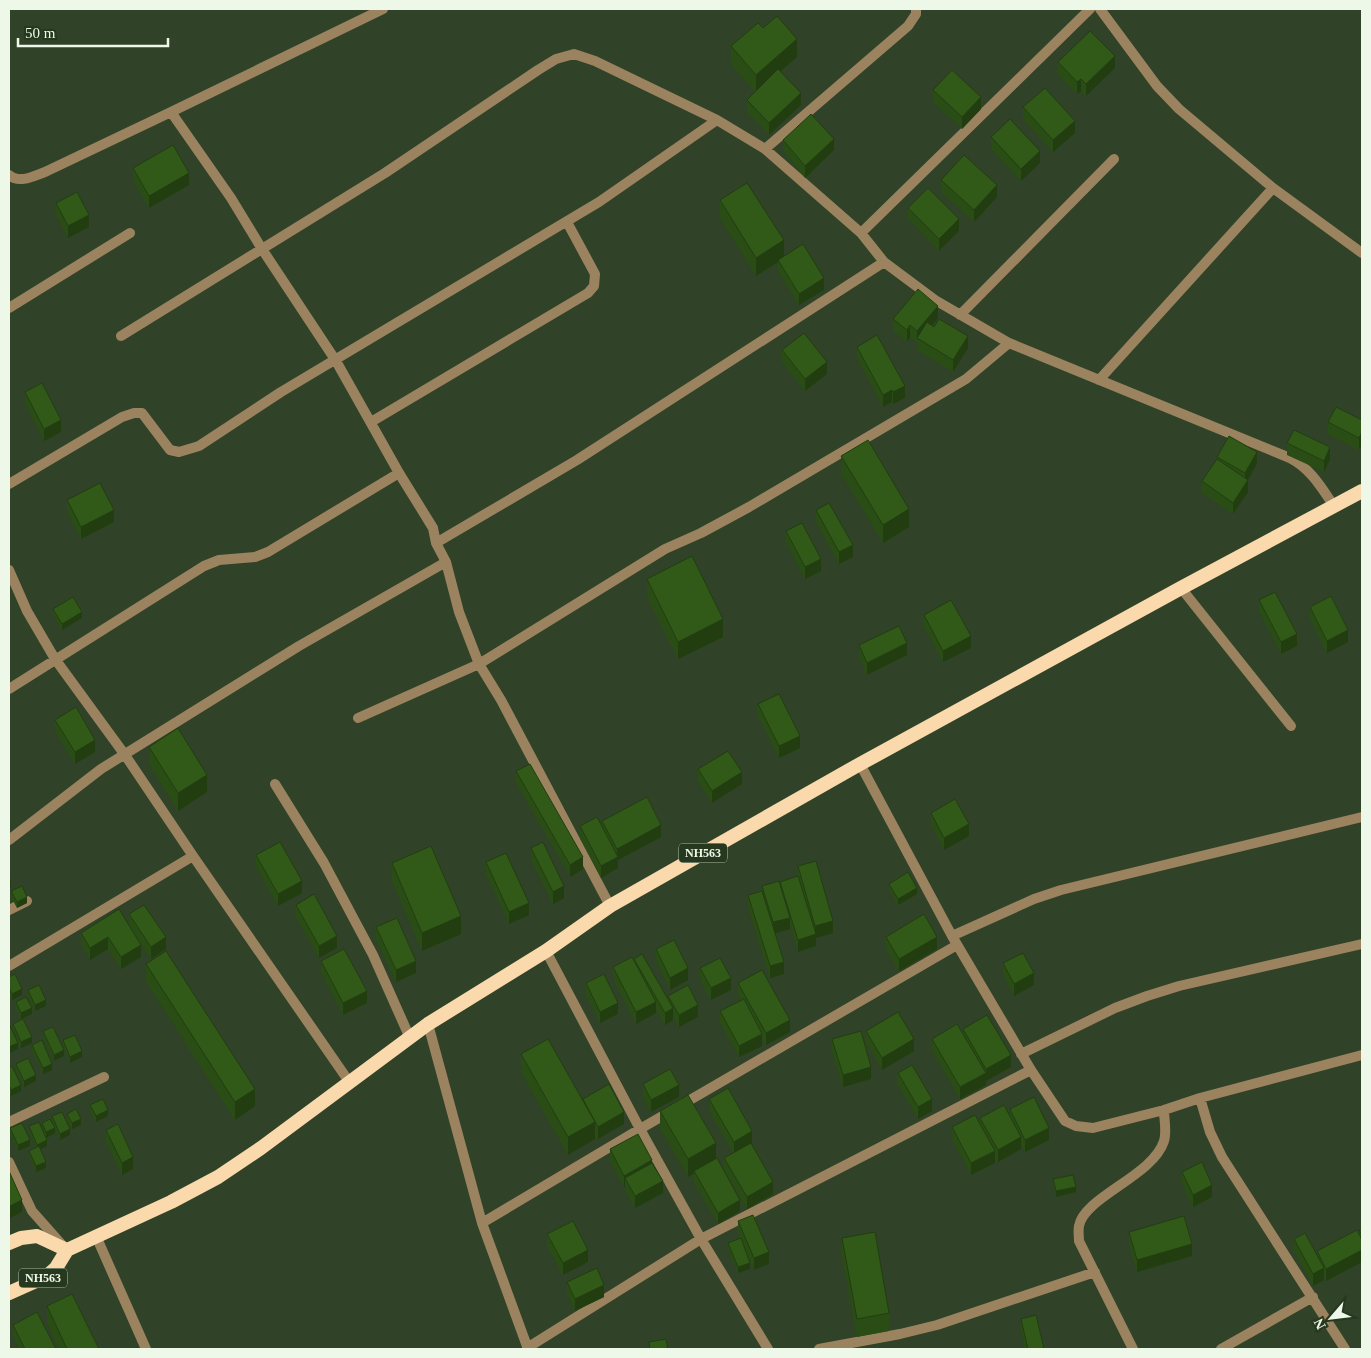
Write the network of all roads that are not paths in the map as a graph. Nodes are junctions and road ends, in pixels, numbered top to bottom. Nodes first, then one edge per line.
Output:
1 (383, 9) edge
2 (916, 9) edge
3 (1090, 9) edge
4 (1100, 9) edge
5 (171, 112) junction
6 (718, 120) junction
7 (765, 150) junction
8 (1114, 159) dead end
9 (9, 176) edge
10 (1273, 188) junction
11 (567, 222) junction
12 (130, 233) dead end
13 (861, 233) junction
14 (262, 249) junction
15 (1362, 253) edge
16 (884, 262) junction
17 (9, 308) edge
18 (960, 315) junction
19 (121, 336) dead end
20 (1009, 343) junction
21 (336, 361) junction
22 (1099, 380) junction
23 (371, 422) junction
24 (399, 473) junction
25 (9, 484) edge
26 (1362, 491) edge
27 (1334, 506) junction
28 (436, 543) junction
29 (446, 562) junction
30 (9, 570) edge
31 (1181, 588) junction
32 (55, 659) junction
33 (478, 664) junction
34 (9, 689) edge
35 (358, 718) dead end
36 (1291, 726) dead end
37 (125, 755) junction
38 (860, 764) junction
39 (276, 784) dead end
40 (1362, 817) edge
41 (9, 840) edge
42 (193, 856) junction
43 (27, 901) edge
44 (610, 906) junction
45 (9, 910) edge
46 (954, 940) junction
47 (1362, 944) edge
48 (546, 951) junction
49 (9, 966) edge
50 (428, 1024) junction
51 (410, 1038) junction
52 (1022, 1054) junction
53 (1362, 1055) edge
54 (1031, 1070) junction
55 (104, 1077) dead end
56 (350, 1082) junction
57 (1200, 1098) junction
58 (1164, 1110) junction
59 (9, 1122) edge
60 (640, 1129) junction
61 (9, 1162) edge
62 (482, 1223) junction
63 (96, 1236) junction
64 (701, 1239) junction
65 (9, 1243) edge
66 (67, 1250) junction
67 (1094, 1272) junction
68 (9, 1293) edge
69 (1313, 1297) junction
70 (146, 1349) edge
71 (528, 1349) edge
72 (768, 1349) edge
73 (819, 1349) edge
74 (1133, 1349) edge
75 (1221, 1349) edge
76 (1345, 1349) edge

1 - 5 street
2 - 7 street
3 - 13 street
4 - 10 street
5 - 9 street
5 - 14 street
6 - 7 street
6 - 11 street
6 - 14 street
7 - 13 street
8 - 18 street
10 - 15 street
10 - 22 street
11 - 21 street
11 - 23 street
12 - 17 street
13 - 16 street
14 - 19 street
14 - 21 street
16 - 18 street
16 - 28 street
18 - 20 street
20 - 22 street
20 - 33 street
21 - 23 street
21 - 25 street
22 - 27 street
23 - 24 street
24 - 28 street
24 - 32 street
26 - 27 highway, NH563
27 - 31 highway, NH563
28 - 29 street
29 - 33 street
29 - 37 street
30 - 32 street
31 - 36 street
31 - 38 highway, NH563
32 - 34 street
32 - 37 street
33 - 35 street
33 - 44 street
37 - 41 street
37 - 42 street
38 - 44 highway, NH563
38 - 46 street
39 - 51 street
40 - 46 street
42 - 49 street
42 - 56 street
43 - 45 street
44 - 48 highway, NH563
46 - 52 street
46 - 60 street
47 - 52 street
48 - 50 highway, NH563
48 - 60 street
50 - 51 highway, NH563
50 - 62 street
51 - 56 highway, NH563
52 - 54 street
53 - 57 street
54 - 58 street
54 - 64 street
55 - 59 street
56 - 63 highway, NH563
57 - 58 street
57 - 69 street
58 - 67 street
60 - 62 street
60 - 64 street
61 - 66 street
62 - 71 street
63 - 66 highway, NH563
63 - 70 street
64 - 71 street
64 - 72 street
65 - 66 highway, NH563
66 - 68 highway, NH563
67 - 73 street
67 - 74 street
69 - 75 street
69 - 76 street

